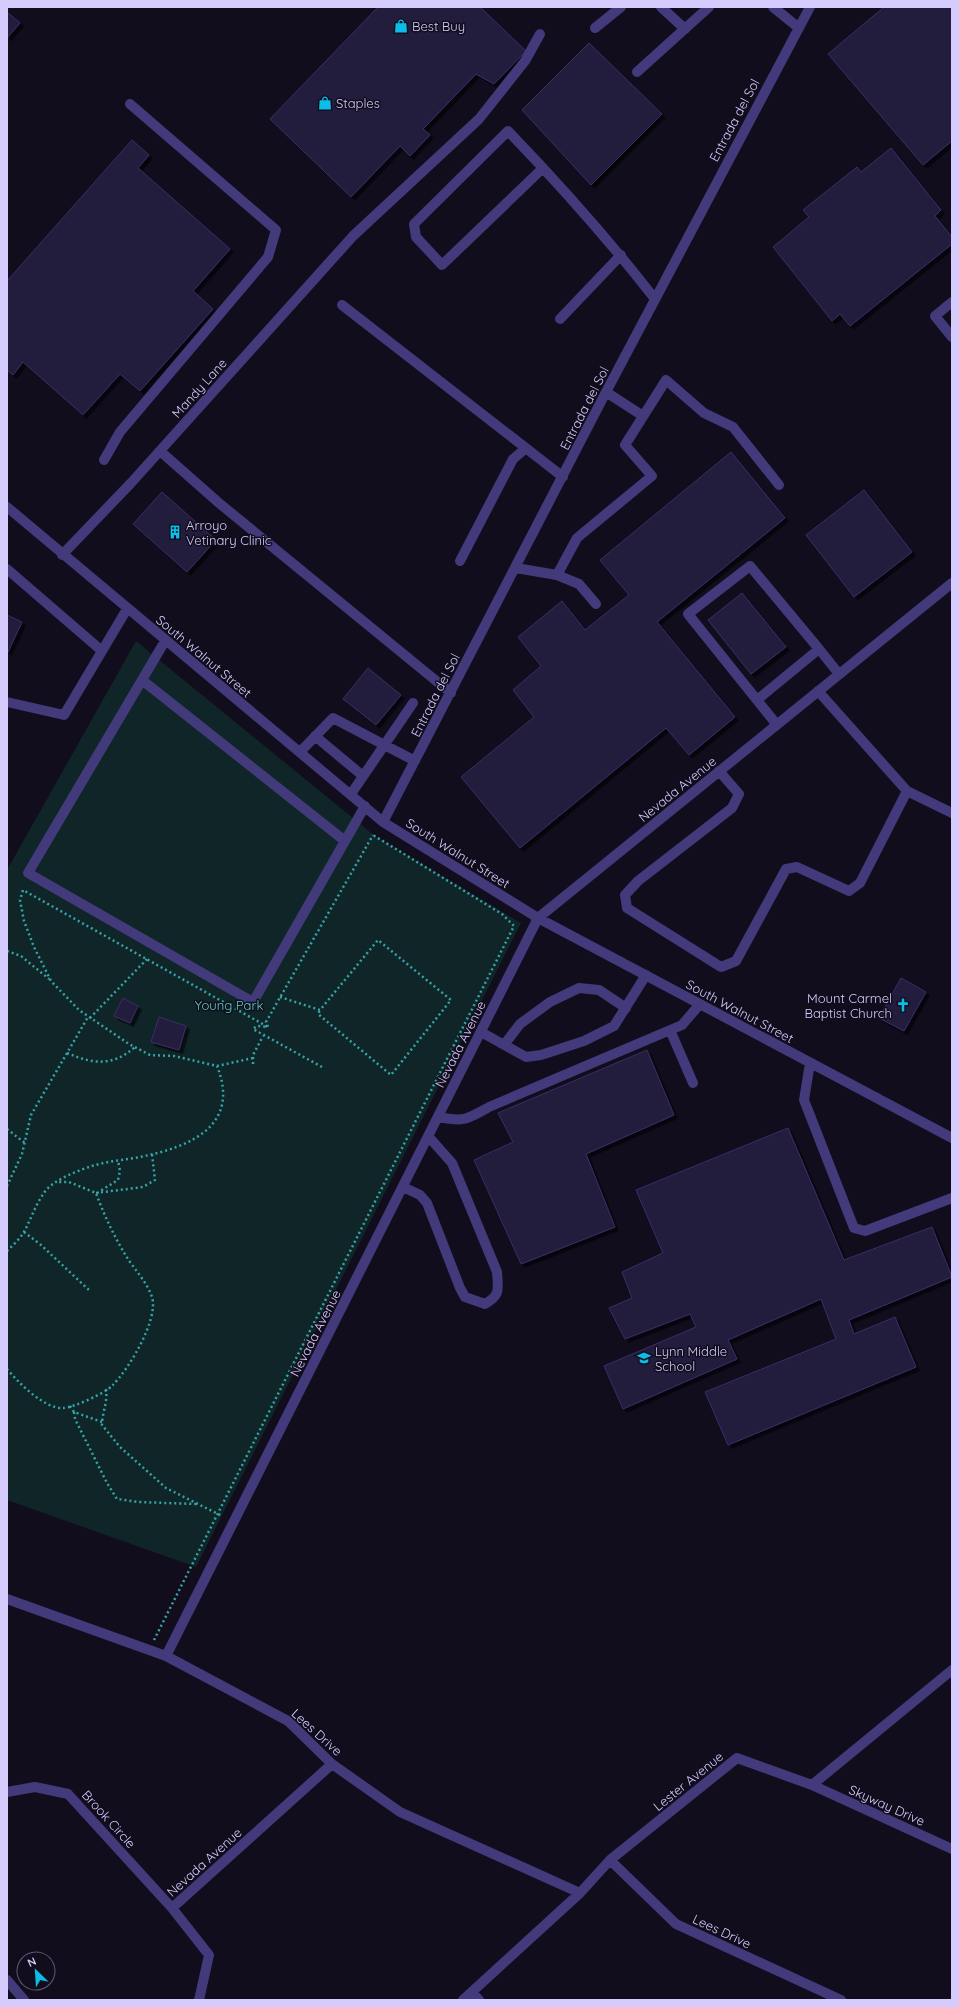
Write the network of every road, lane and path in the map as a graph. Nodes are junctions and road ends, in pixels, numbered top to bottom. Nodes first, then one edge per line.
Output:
1 (621, 7) edge
2 (661, 7) edge
3 (710, 7) edge
4 (772, 7) edge
5 (810, 7) edge
6 (595, 28) dead end
7 (799, 28) junction
8 (684, 29) junction
9 (540, 34) dead end
10 (637, 72) dead end
11 (130, 104) dead end
12 (543, 168) junction
13 (620, 254) junction
14 (655, 299) junction
15 (952, 302) edge
16 (342, 306) dead end
17 (560, 319) dead end
18 (952, 336) edge
19 (606, 392) junction
20 (643, 416) junction
21 (525, 449) junction
22 (160, 451) junction
23 (104, 460) dead end
24 (563, 477) junction
25 (779, 485) dead end
26 (7, 507) edge
27 (62, 555) junction
28 (460, 561) dead end
29 (516, 568) junction
30 (7, 569) edge
31 (557, 575) junction
32 (952, 583) edge
33 (596, 604) dead end
34 (127, 609) junction
35 (165, 641) junction
36 (819, 649) junction
37 (102, 651) junction
38 (839, 674) junction
39 (142, 680) junction
40 (818, 691) junction
41 (451, 693) junction
42 (757, 700) junction
43 (7, 702) edge
44 (413, 703) dead end
45 (777, 725) junction
46 (315, 736) junction
47 (385, 745) junction
48 (300, 752) junction
49 (415, 761) junction
50 (719, 771) junction
51 (363, 776) junction
52 (906, 791) junction
53 (351, 794) junction
54 (365, 806) junction
55 (952, 813) edge
56 (382, 821) junction
57 (373, 835) junction
58 (345, 841) junction
59 (538, 918) junction
60 (7, 951) edge
61 (146, 959) junction
62 (646, 975) junction
63 (51, 980) junction
64 (280, 997) junction
65 (700, 1004) junction
66 (626, 1008) junction
67 (320, 1010) junction
68 (89, 1017) junction
69 (268, 1027) junction
70 (670, 1030) junction
71 (481, 1032) junction
72 (264, 1036) junction
73 (504, 1045) junction
74 (135, 1047) junction
75 (67, 1053) junction
76 (253, 1058) junction
77 (810, 1063) junction
78 (253, 1064) dead end
79 (217, 1066) junction
80 (322, 1067) dead end
81 (694, 1083) dead end
82 (438, 1117) junction
83 (7, 1129) edge
84 (428, 1136) junction
85 (952, 1138) edge
86 (25, 1143) junction
87 (152, 1154) junction
88 (118, 1160) junction
89 (57, 1182) junction
90 (7, 1186) edge
91 (403, 1187) junction
92 (96, 1193) junction
93 (952, 1198) edge
94 (24, 1232) junction
95 (7, 1251) edge
96 (90, 1292) dead end
97 (7, 1369) edge
98 (106, 1389) junction
99 (70, 1406) junction
100 (74, 1412) junction
101 (102, 1422) junction
102 (199, 1504) junction
103 (217, 1513) junction
104 (234, 1522) junction
105 (7, 1599) edge
106 (148, 1650) junction
107 (166, 1656) junction
108 (952, 1670) edge
109 (332, 1764) junction
110 (812, 1785) junction
111 (7, 1792) edge
112 (952, 1849) edge
113 (610, 1860) junction
114 (580, 1893) junction
115 (172, 1908) junction
116 (7, 1980) edge
117 (476, 1996) edge
118 (835, 1999) edge
119 (24, 2000) edge
120 (199, 2000) edge
121 (463, 2000) edge

1 - 6 street
2 - 8 street
3 - 8 street
4 - 7 street
5 - 7 street, Entrada del Sol
7 - 14 street, Entrada del Sol
8 - 10 street
9 - 22 street, Mandy Lane
11 - 23 street
12 - 12 street
12 - 13 street
13 - 14 street
13 - 17 street
14 - 19 street, Entrada del Sol
15 - 18 street
16 - 21 street
19 - 20 street
19 - 24 street, Entrada del Sol
20 - 25 street
20 - 31 street
21 - 24 street
21 - 28 street
22 - 27 street, Mandy Lane
22 - 41 street
24 - 29 street, Entrada del Sol
26 - 27 street, South Walnut Street
27 - 34 street, South Walnut Street
29 - 31 street
29 - 41 street, Entrada del Sol
30 - 37 street
31 - 33 street
32 - 38 street, Nevada Avenue
34 - 35 street, South Walnut Street
34 - 37 street
35 - 39 street
35 - 48 street, South Walnut Street
36 - 38 street
36 - 42 street
36 - 42 street
37 - 43 street
38 - 40 street, Nevada Avenue
39 - 58 street
39 - 58 street
40 - 45 street, Nevada Avenue
40 - 52 street
41 - 49 street, Entrada del Sol
42 - 45 street
44 - 47 street
45 - 50 street, Nevada Avenue
46 - 47 street
46 - 48 street
46 - 51 street
47 - 49 street
47 - 51 street
48 - 53 street, South Walnut Street
49 - 56 street, Entrada del Sol
50 - 52 street
50 - 59 street, Nevada Avenue
51 - 53 street
52 - 55 street
53 - 54 street, South Walnut Street
54 - 56 street, South Walnut Street
54 - 58 street
56 - 57 path
56 - 59 street, South Walnut Street
57 - 64 path
57 - 103 path
59 - 62 street, South Walnut Street
59 - 71 street, Nevada Avenue
60 - 63 path
61 - 63 path
61 - 68 path
61 - 69 path
62 - 65 street, South Walnut Street
62 - 66 street
63 - 68 path
64 - 67 path
64 - 69 path
65 - 70 street
65 - 77 street, South Walnut Street
66 - 73 street
66 - 73 street
67 - 67 path
68 - 74 path
68 - 75 path
69 - 72 path
70 - 81 street
70 - 82 street
71 - 73 street
71 - 82 street, Nevada Avenue
72 - 76 path
72 - 80 path
74 - 75 path
74 - 79 path
75 - 86 path
76 - 78 path
76 - 79 path
77 - 85 street, South Walnut Street
77 - 93 street
79 - 87 path
82 - 84 street, Nevada Avenue
83 - 86 path
84 - 91 street, Nevada Avenue
84 - 91 street
86 - 90 path
87 - 88 path
87 - 92 path
88 - 89 path
88 - 92 path
89 - 92 path
89 - 94 path
91 - 104 street, Nevada Avenue
92 - 98 path
94 - 95 path
94 - 96 path
97 - 99 path
98 - 99 path
98 - 101 path
99 - 100 path
100 - 101 path
100 - 102 path
101 - 102 path
102 - 103 path
103 - 104 path
103 - 106 path
104 - 107 street, Nevada Avenue
105 - 106 street, Lees Drive
106 - 107 street, Lees Drive
107 - 109 street, Lees Drive
108 - 110 street
109 - 114 street, Lees Drive
109 - 115 street, Nevada Avenue
110 - 112 street, Skyway Drive
110 - 113 street, Lester Avenue
111 - 115 street, Brook Circle
113 - 114 street, Lester Avenue
113 - 118 street, Lees Drive
114 - 117 street, Lester Avenue
115 - 120 street, Nevada Avenue
116 - 119 street
117 - 121 street, Lester Avenue

